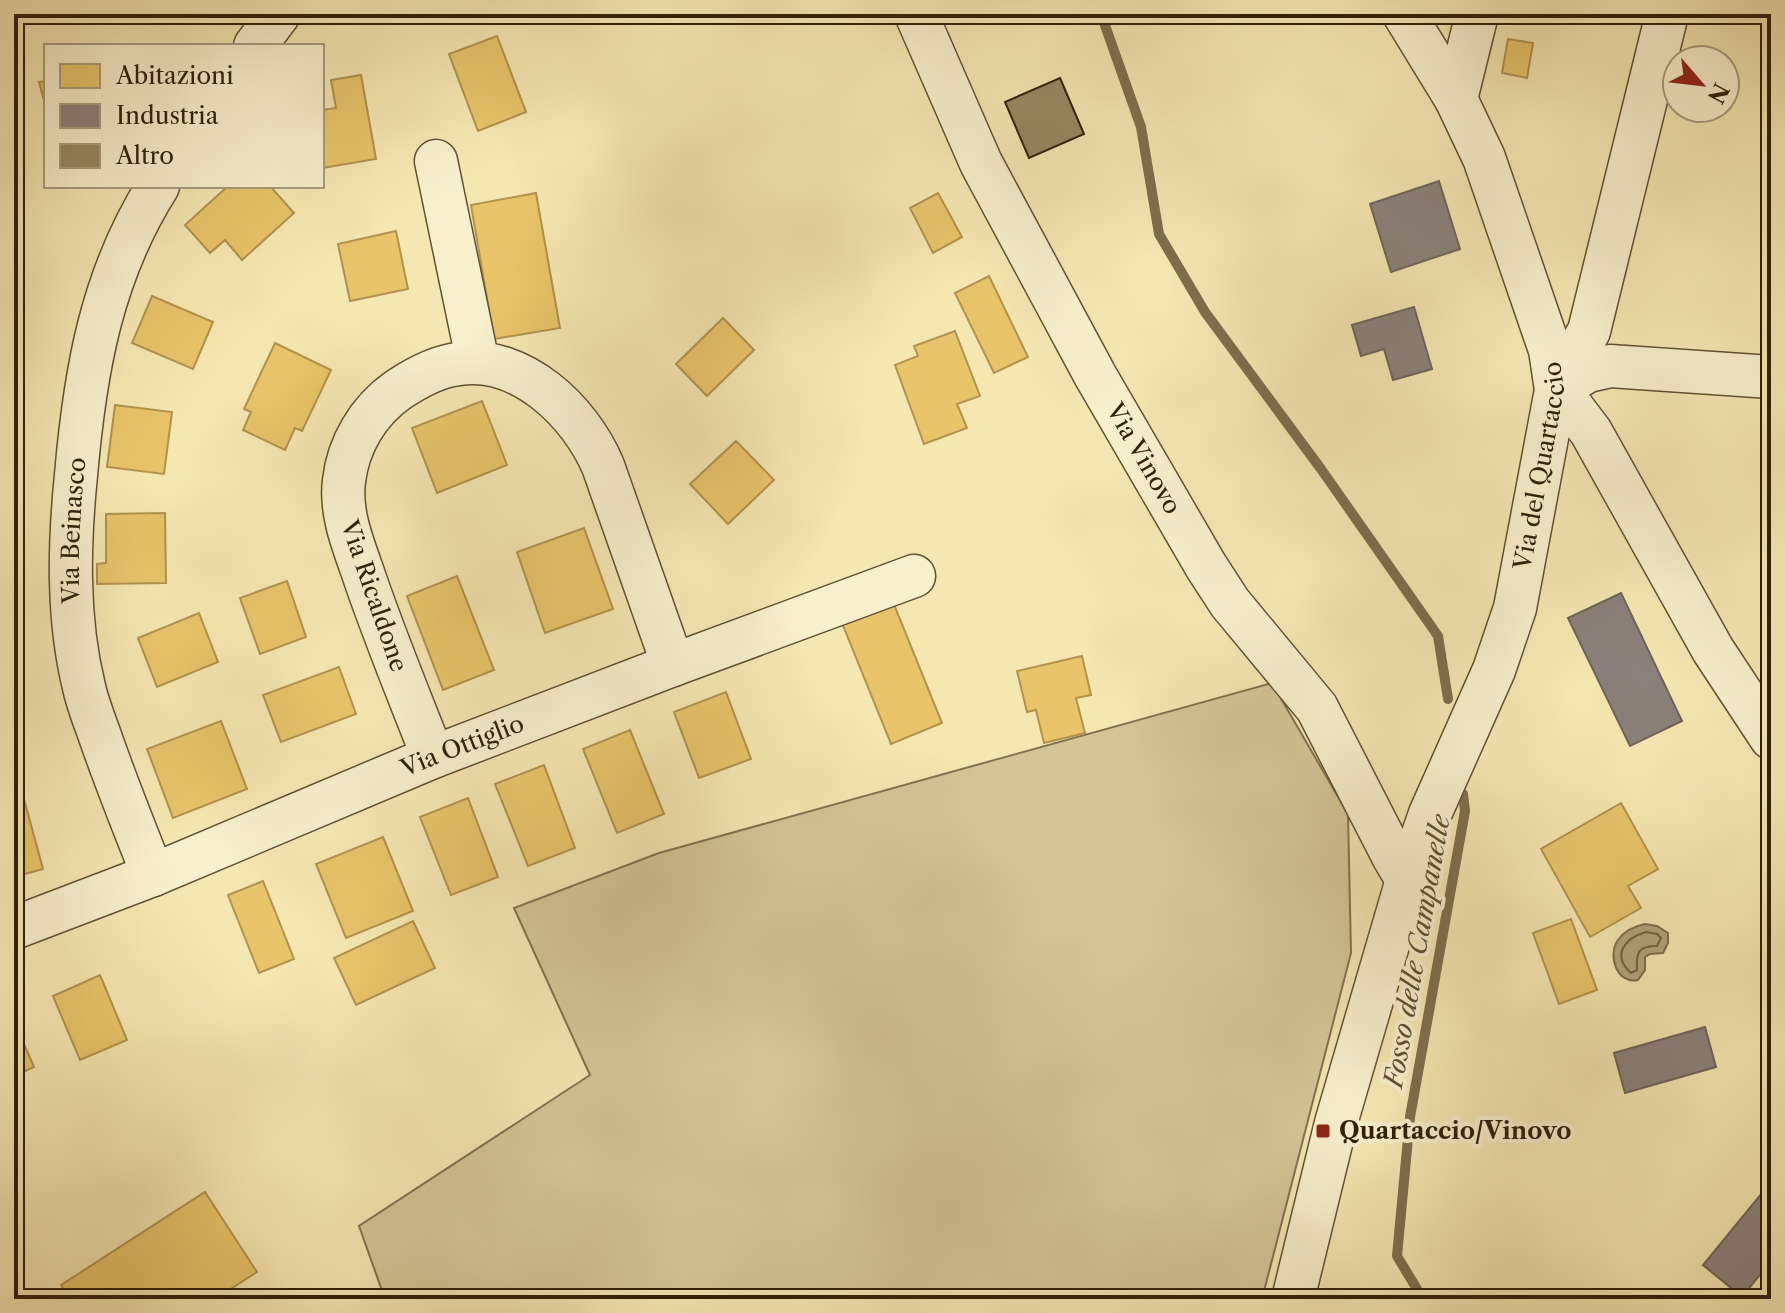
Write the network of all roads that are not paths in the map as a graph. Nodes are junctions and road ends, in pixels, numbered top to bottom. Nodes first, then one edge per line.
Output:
1 (279, 14) edge
2 (916, 14) edge
3 (1404, 14) edge
4 (1477, 14) edge
5 (1667, 14) edge
6 (256, 44) edge
7 (1456, 99) junction
8 (436, 161) dead end
9 (157, 188) edge
10 (478, 363) junction
11 (1771, 377) edge
12 (1556, 390) junction
13 (914, 576) dead end
14 (673, 665) junction
15 (1771, 738) edge
16 (433, 757) junction
17 (153, 875) junction
18 (1407, 880) junction
19 (14, 928) edge
20 (1303, 1292) edge

1 - 6 street
2 - 18 street, Via Vinovo
3 - 7 street, Via del Quartaccio
4 - 7 street
5 - 12 street
7 - 12 street, Via del Quartaccio
8 - 10 street
9 - 17 street, Via Beinasco
10 - 14 street, Via Ricaldone
10 - 16 street, Via Ricaldone
11 - 12 street
12 - 15 street
12 - 18 street, Via del Quartaccio
13 - 14 street, Via Ottiglio
14 - 16 street, Via Ottiglio
16 - 17 street, Via Ottiglio
17 - 19 street, Via Ottiglio
18 - 20 street, Via del Quartaccio

